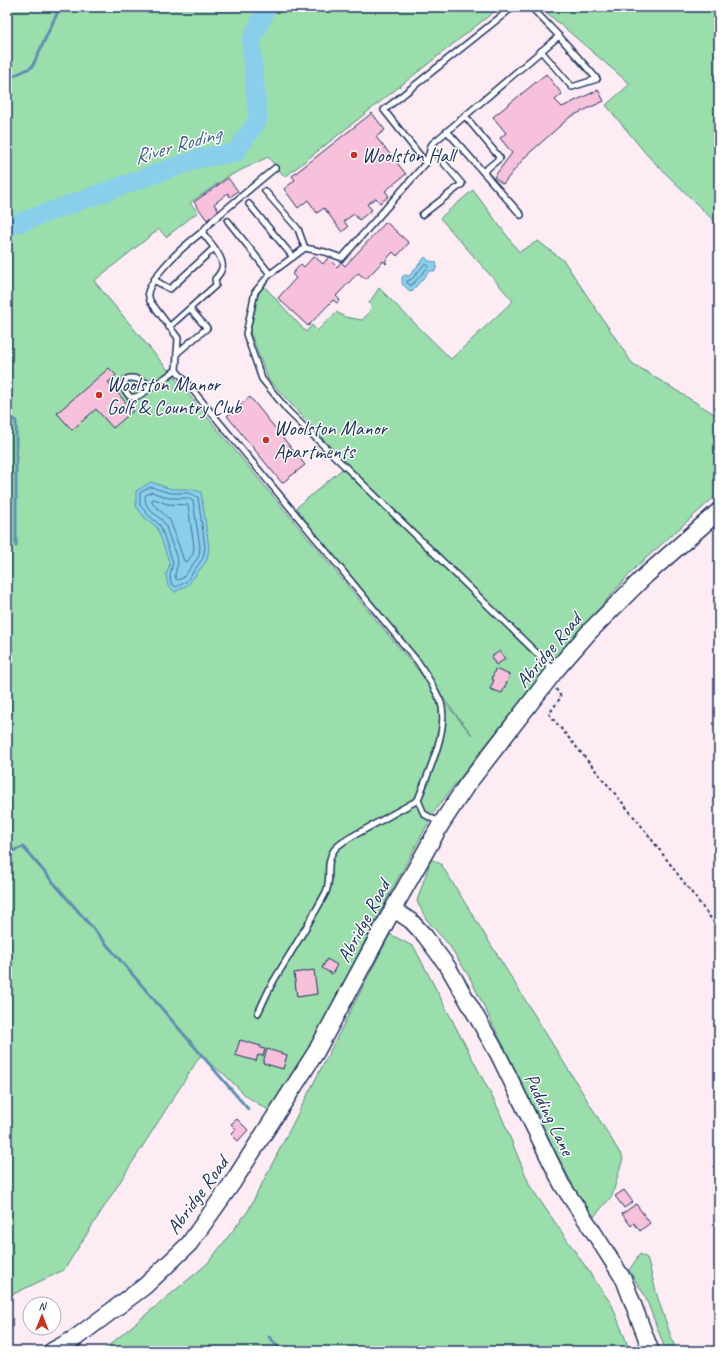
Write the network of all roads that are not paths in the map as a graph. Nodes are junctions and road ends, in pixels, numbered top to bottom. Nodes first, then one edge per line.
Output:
1 (513, 7) edge
2 (531, 7) edge
3 (559, 36) junction
4 (541, 51) junction
5 (465, 116) junction
6 (447, 131) junction
7 (430, 147) junction
8 (426, 163) junction
9 (275, 168) dead end
10 (483, 172) junction
11 (265, 190) dead end
12 (249, 204) dead end
13 (422, 215) dead end
14 (521, 215) dead end
15 (228, 221) dead end
16 (202, 232) junction
17 (214, 248) junction
18 (305, 248) junction
19 (293, 257) junction
20 (270, 274) junction
21 (154, 280) junction
22 (190, 309) junction
23 (170, 327) junction
24 (177, 353) junction
25 (176, 370) junction
26 (152, 386) junction
27 (719, 511) edge
28 (552, 675) junction
29 (418, 800) junction
30 (441, 824) junction
31 (393, 909) junction
32 (258, 1013) dead end
33 (52, 1351) edge
34 (651, 1351) edge

1 - 8 lane
2 - 3 lane
3 - 4 lane
3 - 4 lane
4 - 5 lane
5 - 6 lane
5 - 10 lane
6 - 7 lane
6 - 10 lane
7 - 8 lane
7 - 13 lane
8 - 18 lane
9 - 16 lane
10 - 14 lane
11 - 18 lane
12 - 19 lane
15 - 20 lane
16 - 17 lane
16 - 21 lane
17 - 21 lane
17 - 22 lane
18 - 19 lane
19 - 20 lane
20 - 28 lane
21 - 23 lane
22 - 23 lane
22 - 24 lane
23 - 24 lane
24 - 25 lane
25 - 26 lane
25 - 29 lane
26 - 26 lane
27 - 28 main road, Abridge Road
28 - 30 main road, Abridge Road
29 - 30 lane
29 - 32 lane
30 - 31 main road, Abridge Road
31 - 33 main road, Abridge Road
31 - 34 street, Pudding Lane

